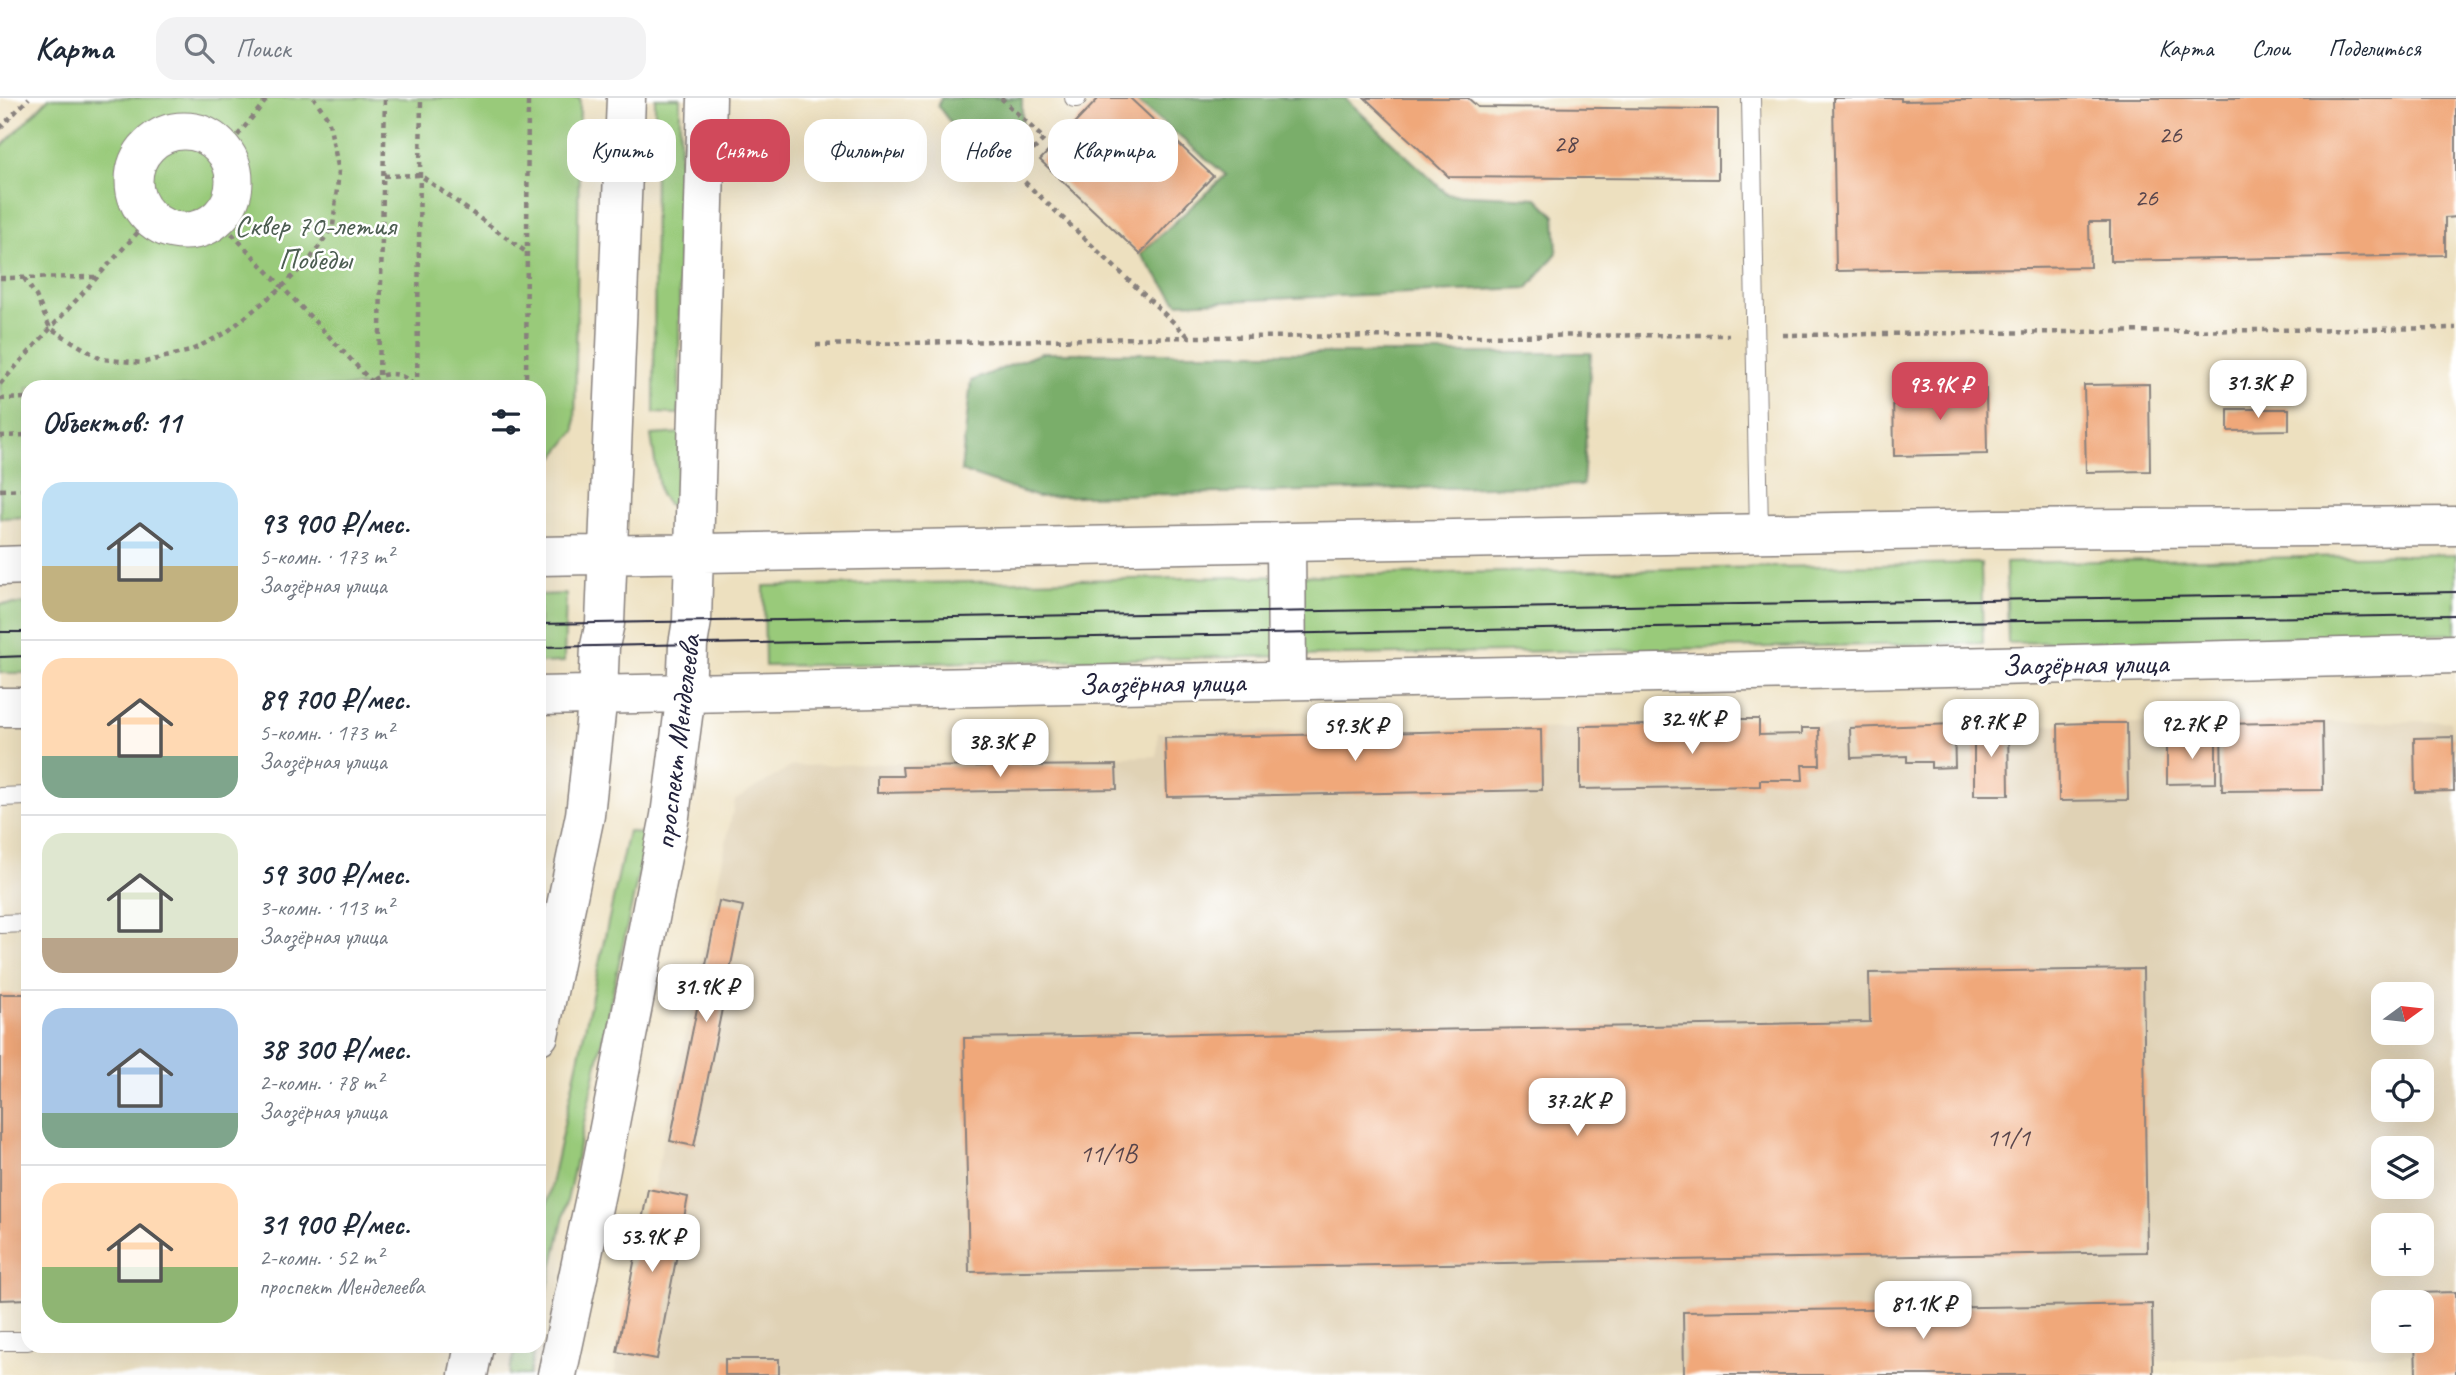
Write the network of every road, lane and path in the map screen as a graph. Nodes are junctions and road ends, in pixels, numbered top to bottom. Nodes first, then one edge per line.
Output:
1 (29, 98) edge
2 (268, 98) edge
3 (314, 98) edge
4 (385, 98) edge
5 (421, 98) edge
6 (528, 98) edge
7 (626, 98) edge
8 (707, 98) edge
9 (1002, 98) edge
10 (1751, 98) edge
11 (0, 128) edge
12 (225, 151) junction
13 (420, 175) junction
14 (384, 176) junction
15 (150, 219) junction
16 (218, 219) junction
17 (527, 252) junction
18 (96, 277) junction
19 (0, 278) edge
20 (24, 278) junction
21 (282, 287) junction
22 (50, 328) junction
23 (2456, 328) edge
24 (1755, 335) junction
25 (1189, 337) junction
26 (816, 345) dead end
27 (379, 375) junction
28 (370, 380) edge
29 (372, 380) edge
30 (408, 380) edge
31 (416, 380) edge
32 (526, 380) edge
33 (0, 384) edge
34 (21, 398) edge
35 (0, 399) edge
36 (21, 435) edge
37 (0, 436) edge
38 (21, 489) edge
39 (0, 490) edge
40 (2456, 526) edge
41 (1759, 533) junction
42 (1286, 542) junction
43 (694, 553) junction
44 (607, 555) junction
45 (546, 556) edge
46 (21, 565) edge
47 (0, 566) edge
48 (2456, 654) edge
49 (1287, 680) junction
50 (686, 693) junction
51 (598, 695) junction
52 (546, 696) edge
53 (0, 796) edge
54 (21, 796) edge
55 (21, 923) edge
56 (0, 924) edge
57 (546, 1002) edge
58 (0, 1341) edge
59 (21, 1341) edge
60 (473, 1353) edge
61 (468, 1375) edge
62 (557, 1375) edge

1 - 11 path
2 - 12 path
3 - 21 path
4 - 14 path
5 - 13 path
6 - 17 path
7 - 44 main road
8 - 43 main road, проспект Менделеева
9 - 25 path
10 - 24 lane
12 - 15 street
12 - 16 street
13 - 14 path
13 - 17 path
13 - 31 path
14 - 27 path
15 - 16 street
15 - 18 path
16 - 21 path
17 - 32 path
18 - 20 path
18 - 22 path
19 - 20 path
20 - 22 path
21 - 22 path
21 - 28 path
22 - 33 path
23 - 24 path
24 - 25 path
24 - 41 lane
25 - 26 path
27 - 29 path
27 - 30 path
34 - 35 path
36 - 37 path
38 - 39 path
40 - 41 main road
41 - 42 main road
42 - 43 main road
42 - 49 main road
43 - 44 main road
43 - 50 main road, проспект Менделеева
44 - 45 main road
44 - 51 main road
46 - 47 main road
48 - 49 main road, Заозёрная улица
49 - 50 main road, Заозёрная улица
50 - 51 main road, Заозёрная улица
50 - 62 main road, проспект Менделеева
51 - 52 main road, Заозёрная улица
51 - 57 main road
53 - 54 lane
55 - 56 lane
58 - 59 lane
60 - 61 main road

